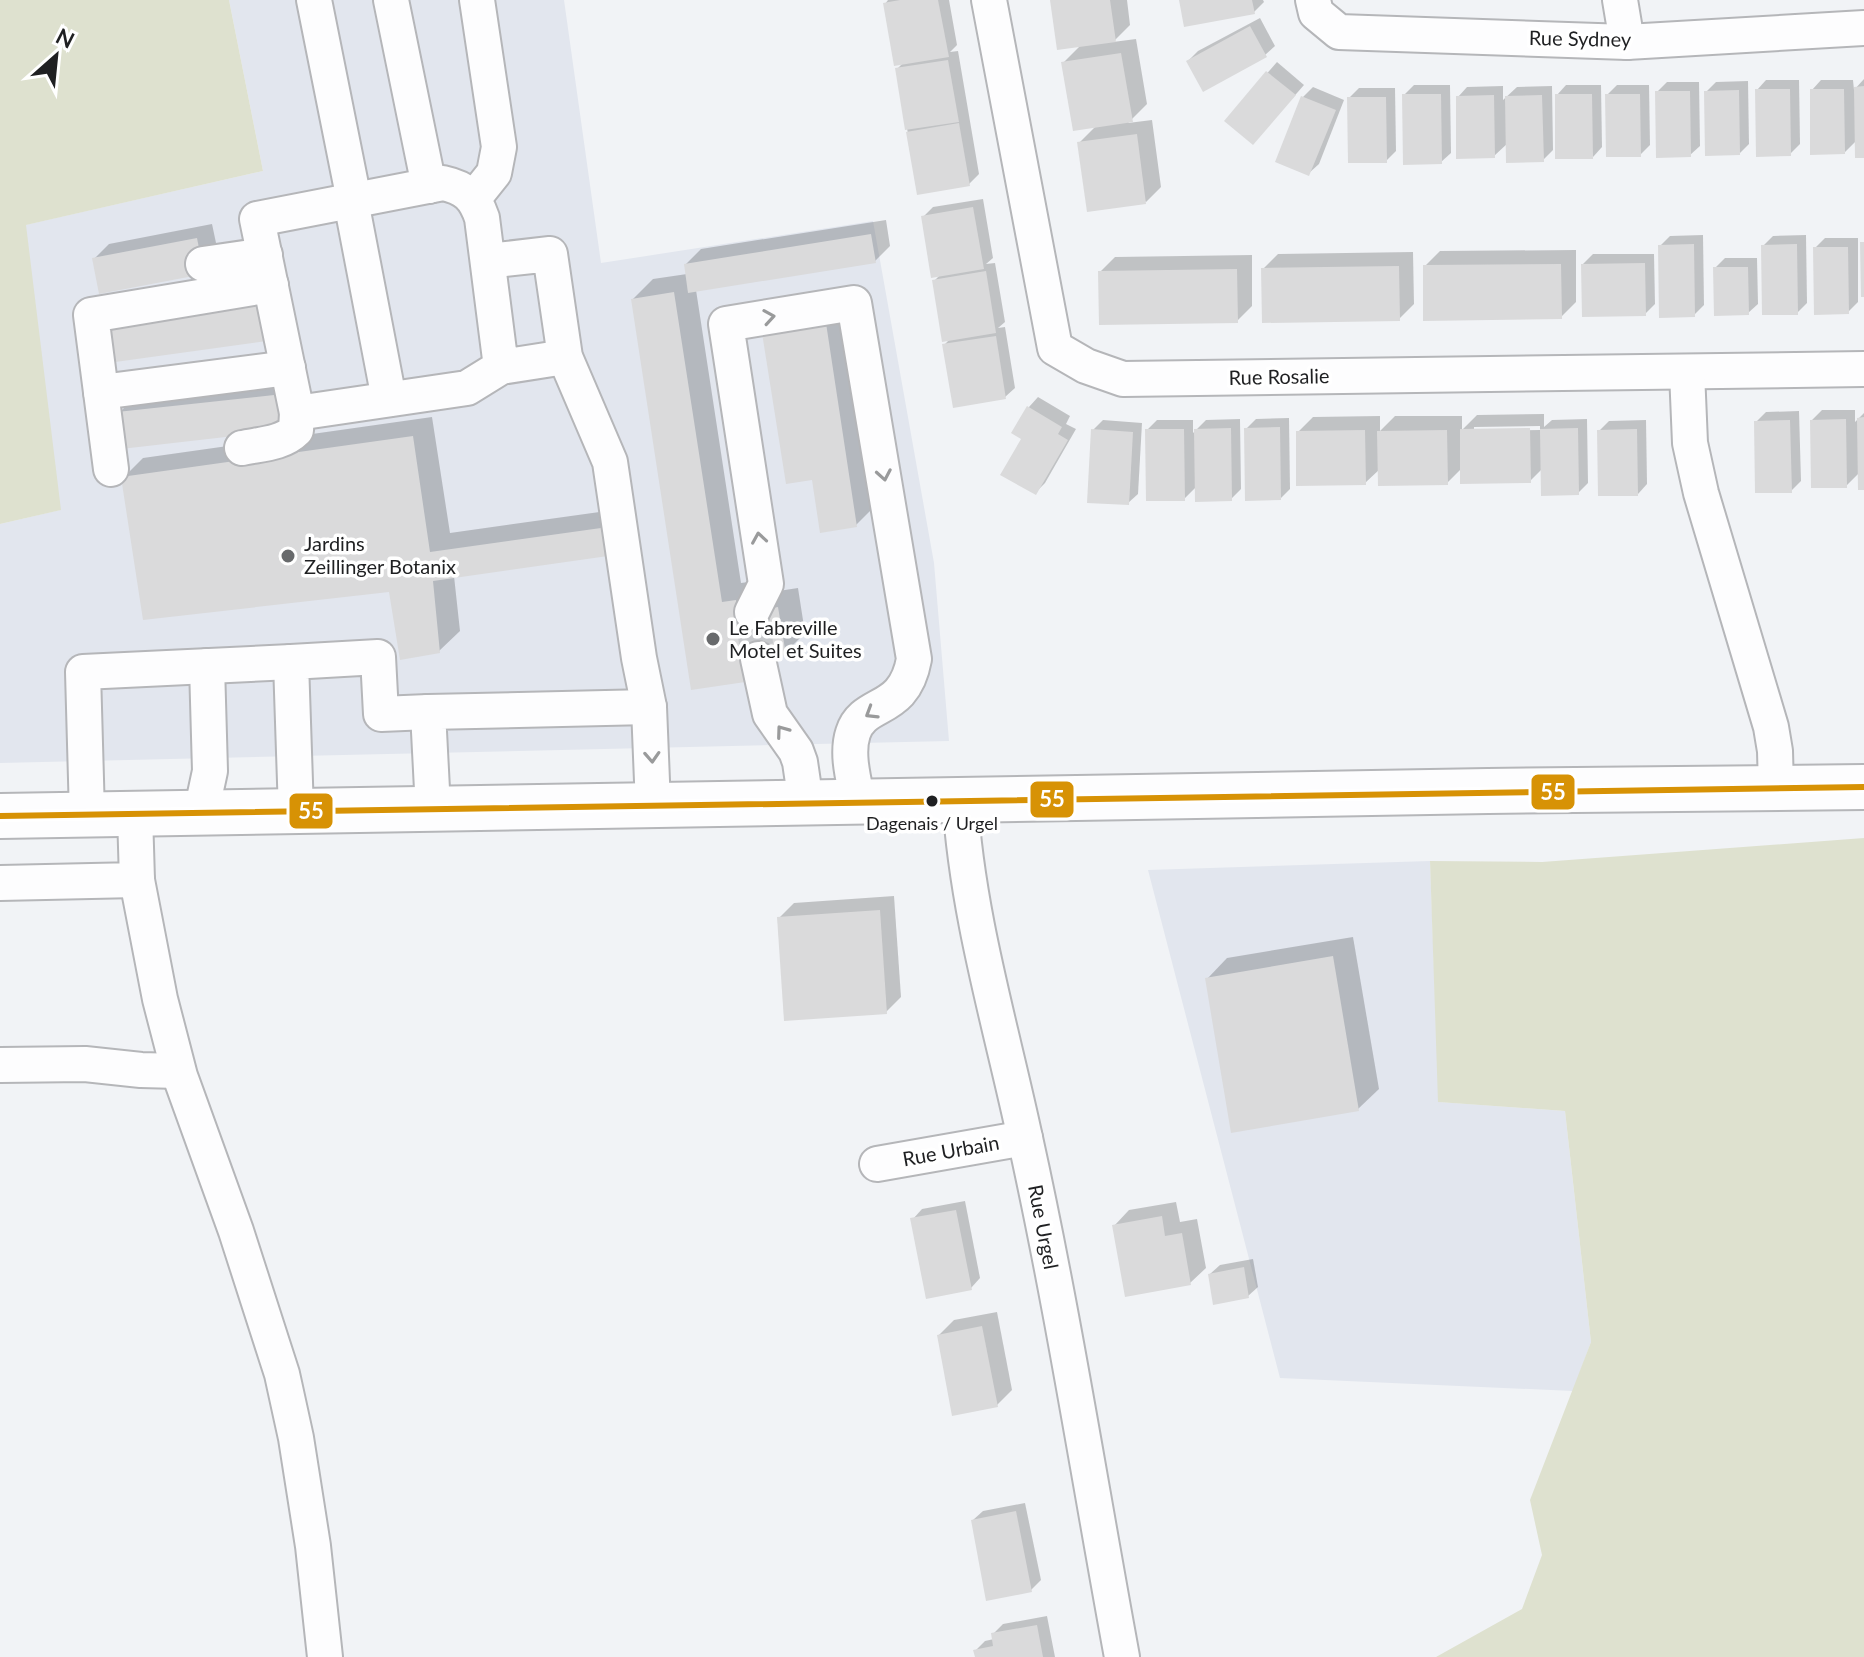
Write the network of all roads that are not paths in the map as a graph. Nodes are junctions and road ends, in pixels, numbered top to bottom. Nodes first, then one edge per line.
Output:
1 (314, 0) edge
2 (391, 0) edge
3 (477, 0) edge
4 (989, 0) edge
5 (1313, 0) edge
6 (1620, 0) edge
7 (1864, 28) edge
8 (1627, 42) junction
9 (429, 186) junction
10 (474, 198) junction
11 (351, 201) junction
12 (488, 261) junction
13 (203, 264) dead end
14 (268, 270) junction
15 (565, 357) junction
16 (501, 367) junction
17 (288, 368) junction
18 (1864, 369) edge
19 (1687, 372) junction
20 (101, 392) junction
21 (389, 399) junction
22 (297, 413) junction
23 (242, 448) dead end
24 (111, 469) dead end
25 (752, 612) tunnel mouth
26 (758, 659) tunnel mouth
27 (291, 662) junction
28 (207, 666) junction
29 (649, 707) junction
30 (428, 712) junction
31 (1864, 787) edge
32 (1776, 788) junction
33 (960, 799) junction
34 (858, 802) junction
35 (806, 803) junction
36 (653, 806) junction
37 (433, 809) junction
38 (296, 812) junction
39 (201, 813) junction
40 (135, 814) junction
41 (87, 815) junction
42 (0, 816) edge
43 (137, 880) junction
44 (0, 883) edge
45 (0, 1065) edge
46 (178, 1071) junction
47 (1025, 1138) junction
48 (877, 1164) dead end
49 (325, 1657) edge
50 (1122, 1657) edge

1 - 11 street
2 - 9 street
3 - 10 street
4 - 19 street, Rue Rosalie
5 - 8 street, Rue Sydney
6 - 8 street
7 - 8 street, Rue Sydney
9 - 10 street
9 - 11 street
10 - 12 street
11 - 14 street
11 - 21 street
12 - 15 street
12 - 16 street
13 - 14 street
14 - 17 street
14 - 20 street
15 - 16 street
15 - 29 street
16 - 21 street
17 - 20 street
17 - 22 street
18 - 19 street, Rue Rosalie
19 - 32 street
20 - 24 street
21 - 22 street
22 - 23 street
25 -> 34 street
35 -> 26 street
27 - 28 street
27 - 30 street
27 - 38 street
28 - 39 street
28 - 41 street
29 - 30 street
29 -> 36 street
30 - 37 street
31 - 32 main road
32 - 33 main road
33 - 34 main road
33 - 47 street, Rue Urgel
34 - 35 main road
35 - 36 main road
36 - 37 main road
37 - 38 main road
38 - 39 main road
39 - 40 main road
40 - 41 main road
40 - 43 street
41 - 42 main road
43 - 44 street
43 - 46 street
45 - 46 street
46 - 49 street
47 - 48 street, Rue Urbain
47 - 50 street, Rue Urgel

